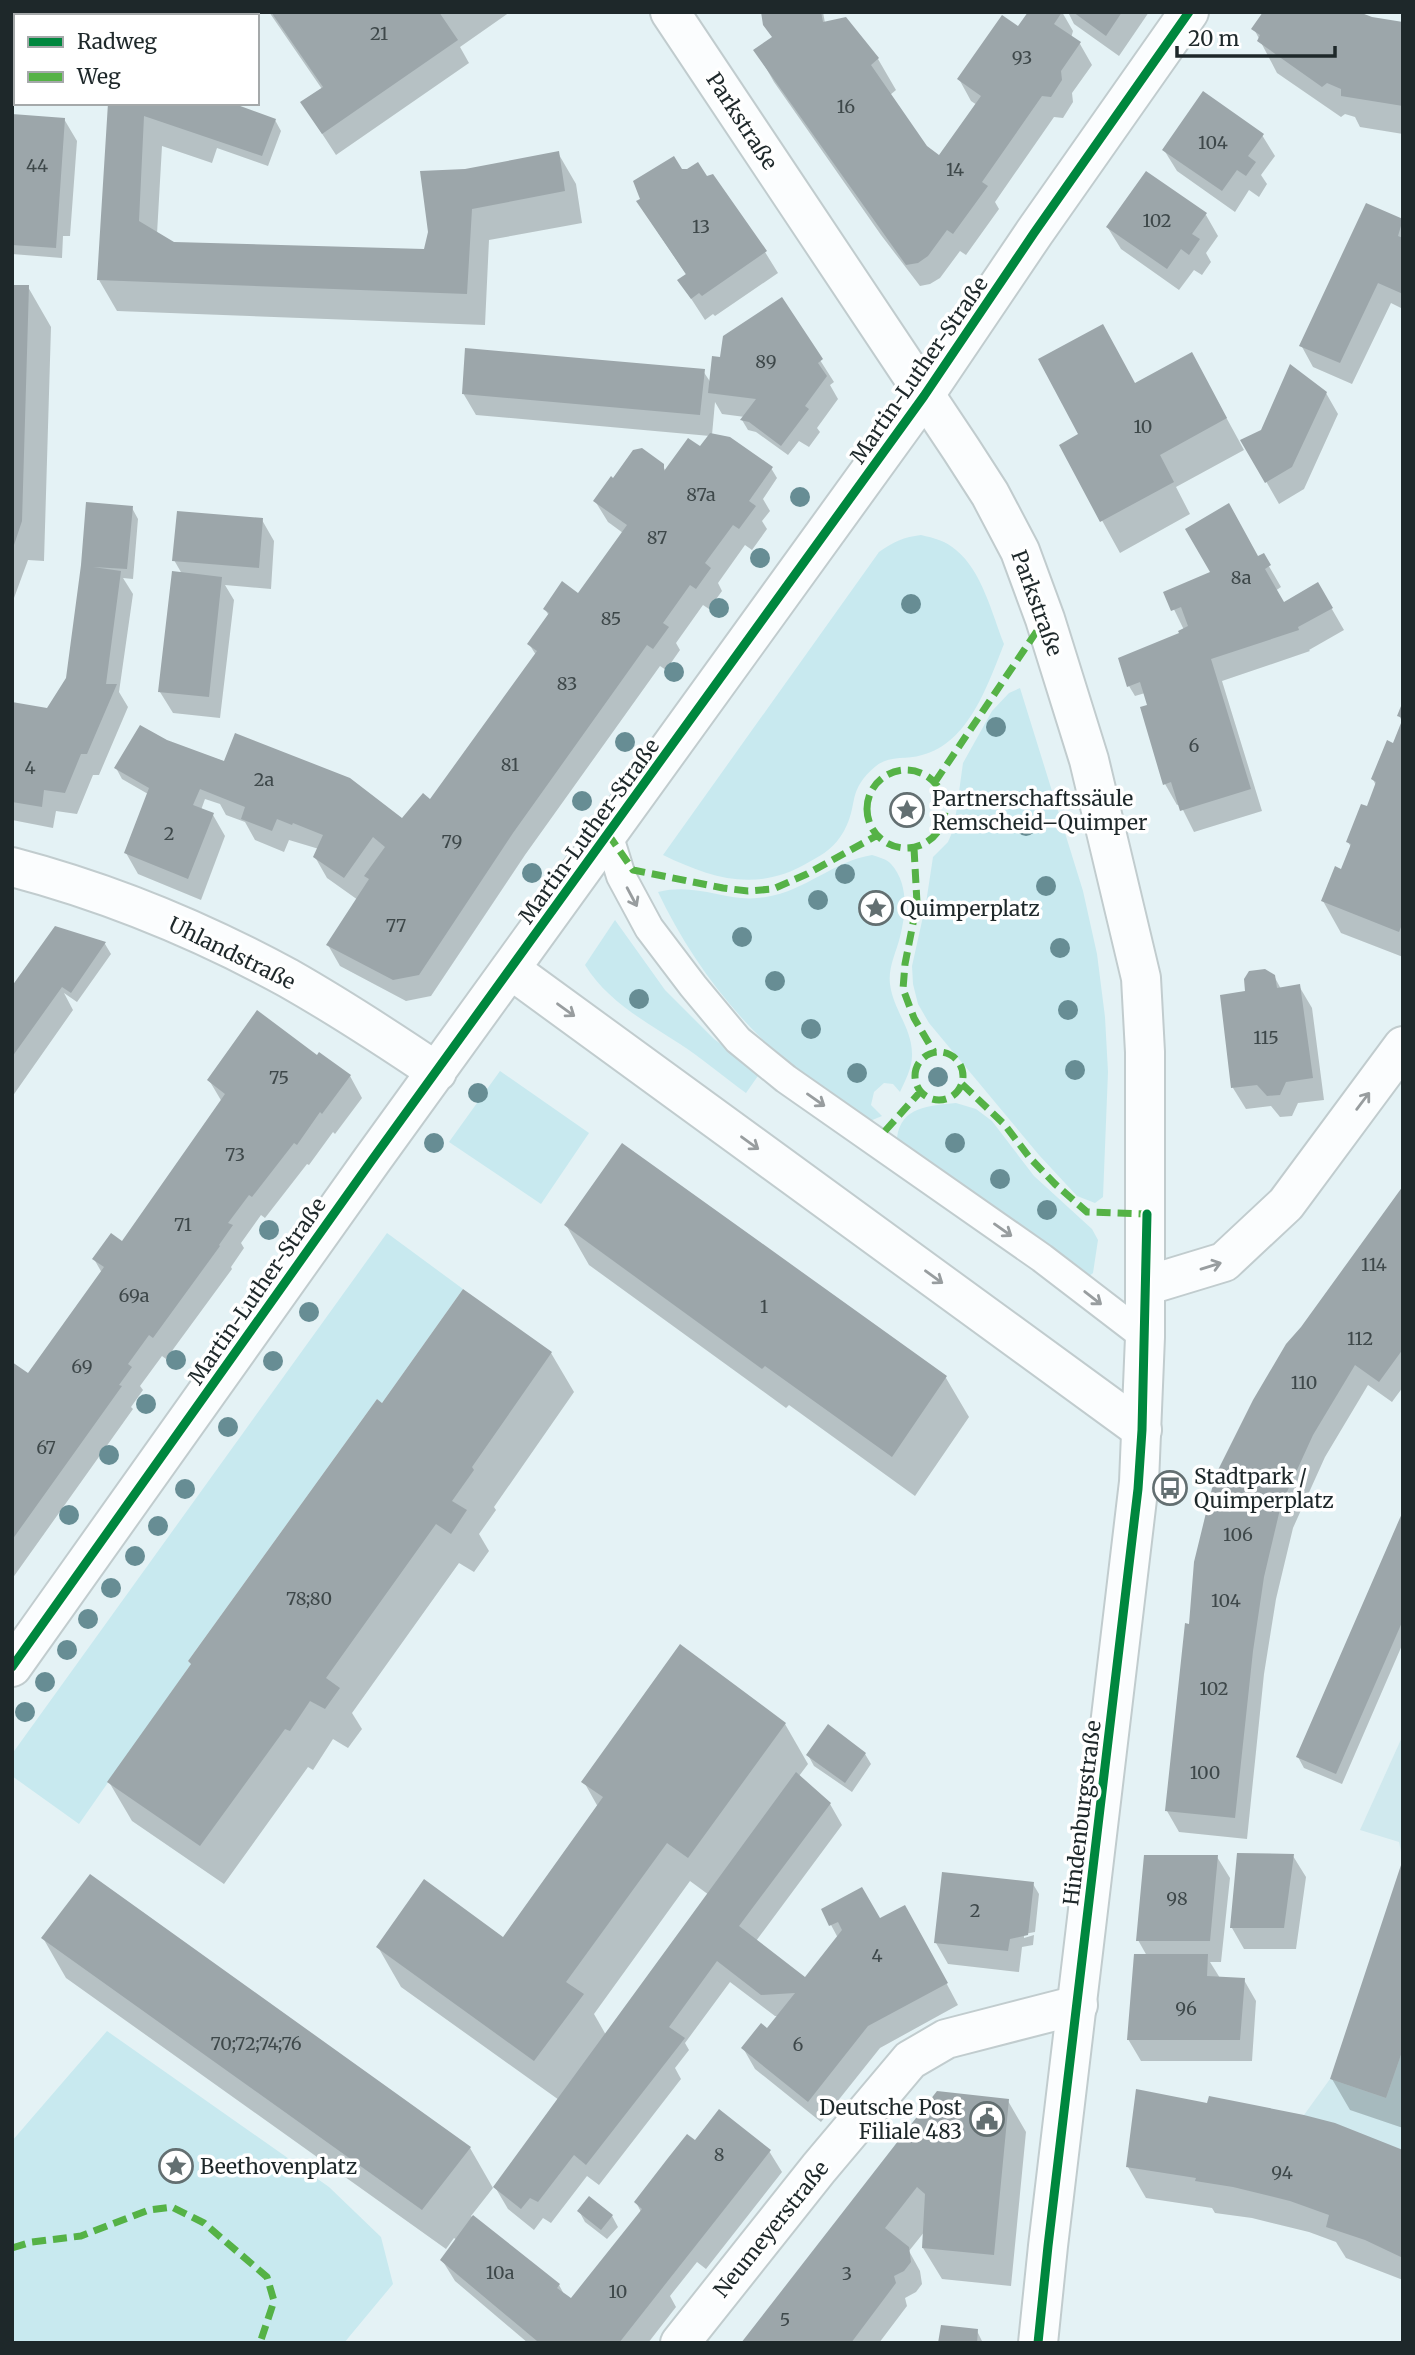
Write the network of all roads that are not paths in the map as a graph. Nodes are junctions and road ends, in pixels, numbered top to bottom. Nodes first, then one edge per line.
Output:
1 (670, 12) edge
2 (1189, 12) edge
3 (924, 396) junction
4 (608, 834) junction
5 (12, 867) edge
6 (510, 969) junction
7 (1403, 1046) edge
8 (437, 1072) junction
9 (1145, 1286) junction
10 (1145, 1337) junction
11 (1142, 1430) junction
12 (12, 1667) edge
13 (1078, 2004) junction
14 (680, 2343) edge
15 (1038, 2343) edge

1 - 3 street, Parkstraße
2 - 3 street, Martin-Luther-Straße
3 - 4 street, Martin-Luther-Straße
3 - 9 street, Parkstraße
4 - 6 street, Martin-Luther-Straße
4 -> 10 lane
5 - 8 street, Uhlandstraße
6 - 8 street, Martin-Luther-Straße
6 -> 11 street
9 -> 7 street
8 - 12 street, Martin-Luther-Straße
9 - 10 street, Hindenburgstraße
10 - 11 street, Hindenburgstraße
11 - 13 street, Hindenburgstraße
13 - 14 street, Neumeyerstraße
13 - 15 street, Hindenburgstraße

